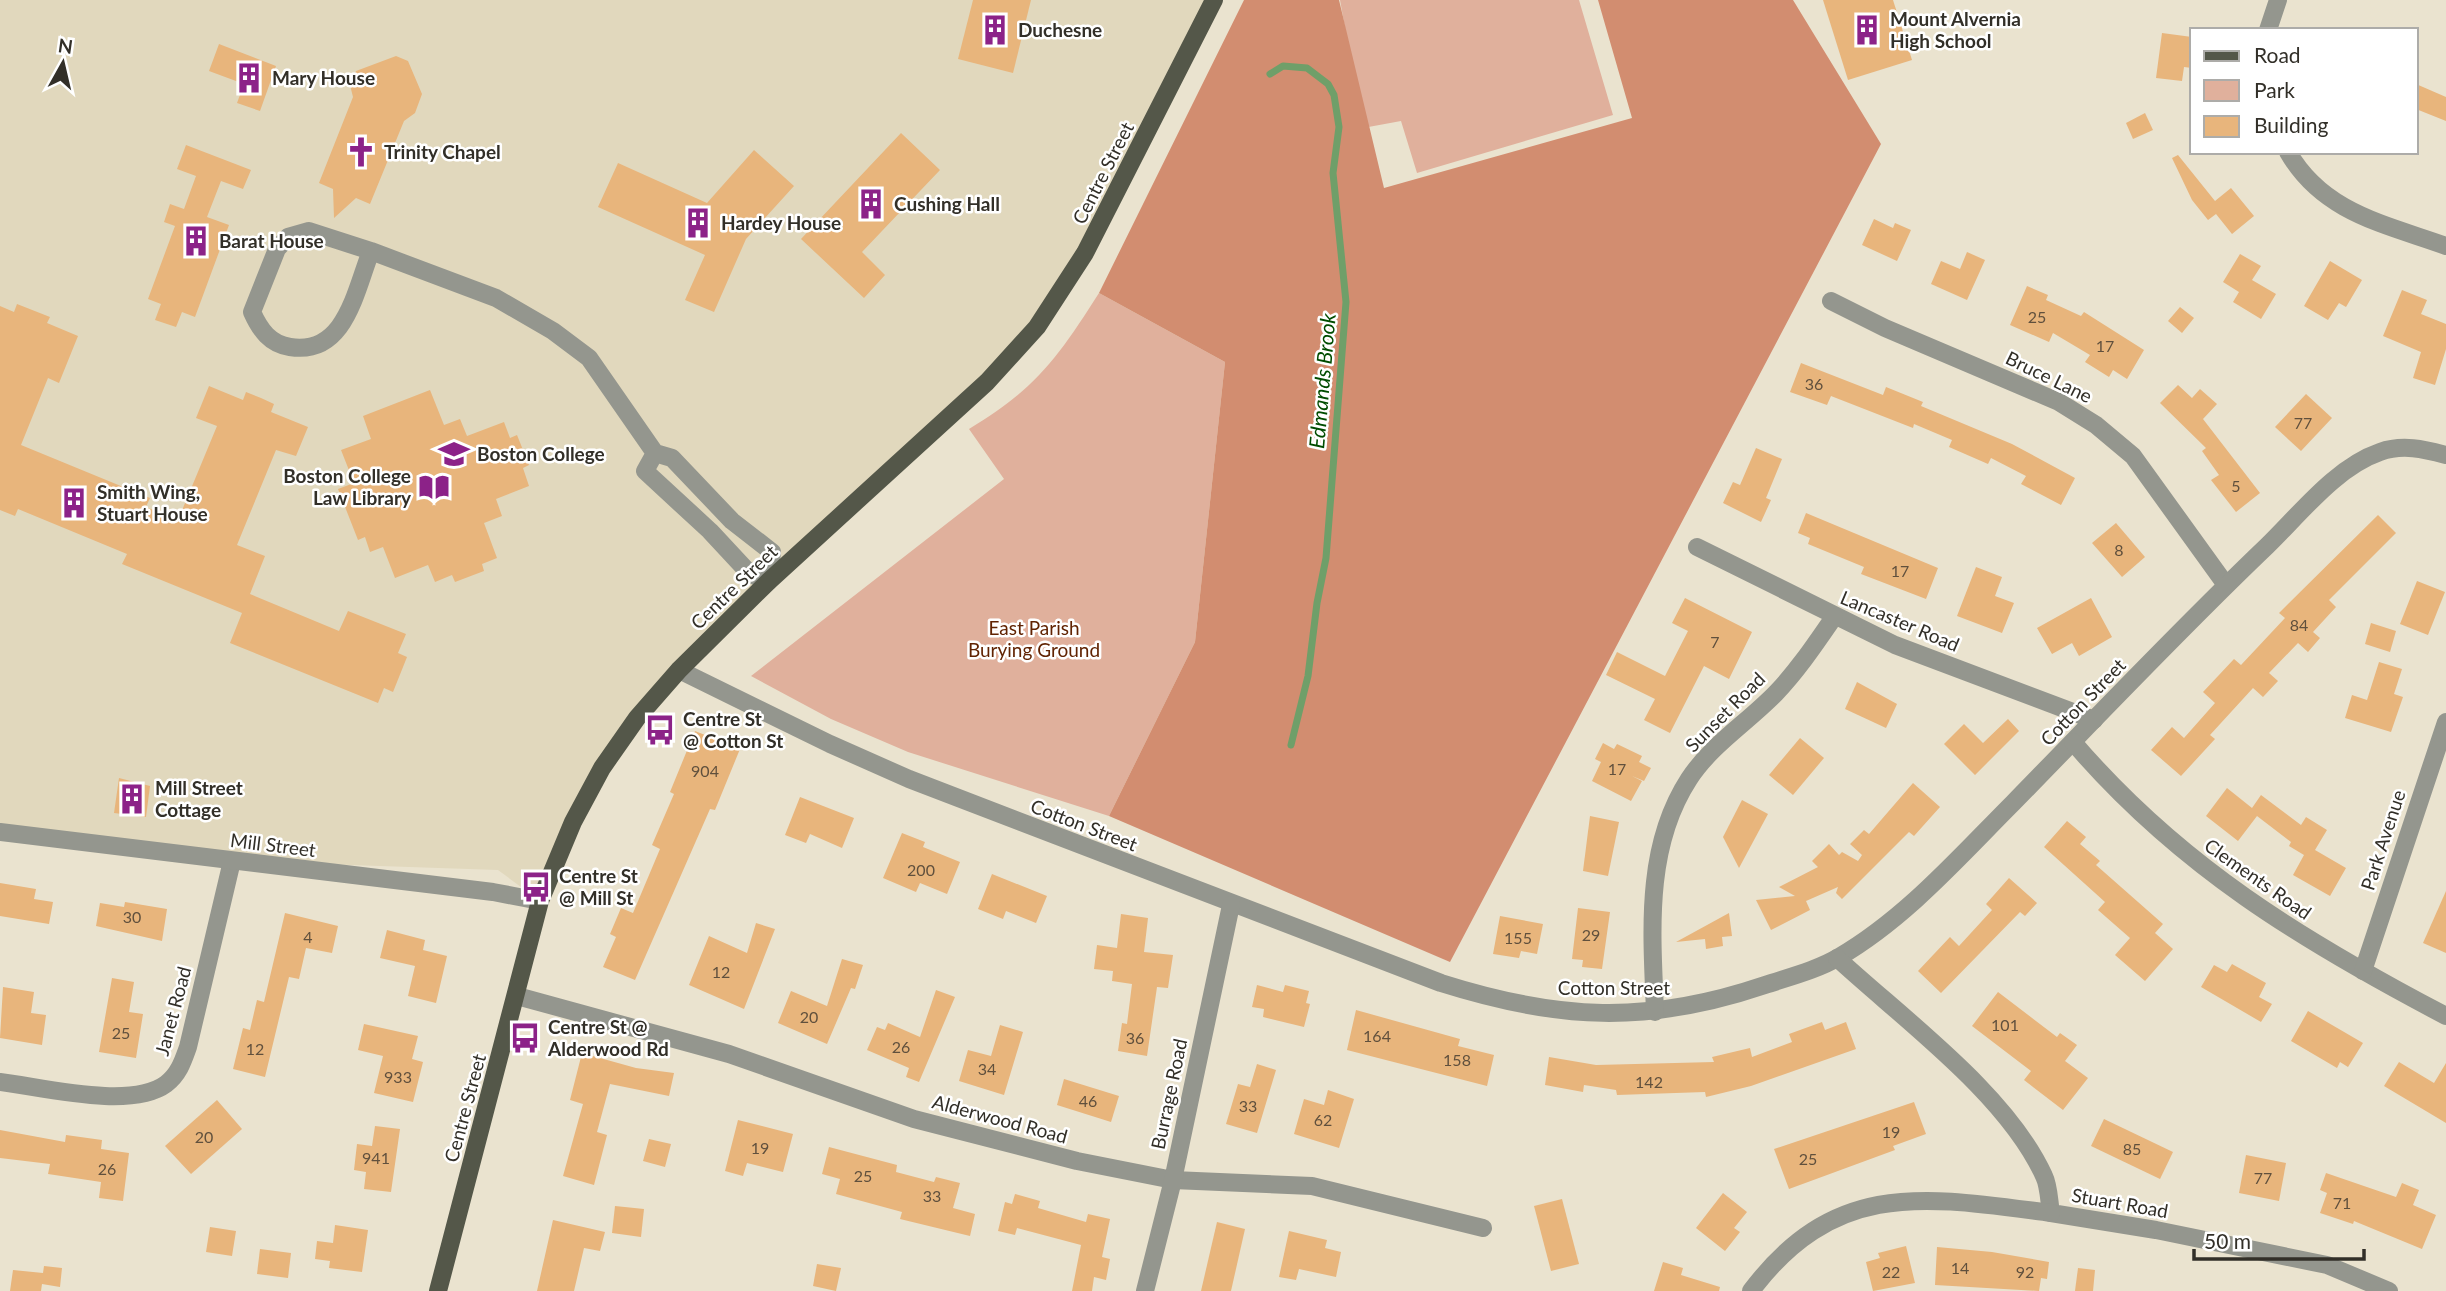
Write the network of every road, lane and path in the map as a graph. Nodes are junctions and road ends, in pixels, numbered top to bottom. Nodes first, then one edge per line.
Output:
1 (1214, 0) edge
2 (2278, 0) edge
3 (2269, 28) edge
4 (2289, 154) edge
5 (2446, 246) edge
6 (371, 251) junction
7 (1831, 301) dead end
8 (655, 453) junction
9 (2446, 455) edge
10 (1697, 547) dead end
11 (769, 581) junction
12 (2226, 585) junction
13 (1834, 617) junction
14 (679, 670) junction
15 (2094, 720) junction
16 (2446, 722) edge
17 (2073, 742) junction
18 (0, 832) edge
19 (232, 861) junction
20 (540, 901) junction
21 (1231, 905) junction
22 (1837, 958) junction
23 (2362, 971) junction
24 (517, 996) junction
25 (1655, 1012) junction
26 (2446, 1016) edge
27 (0, 1082) edge
28 (1173, 1180) junction
29 (2051, 1213) junction
30 (1483, 1228) dead end
31 (438, 1291) edge
32 (1145, 1291) edge
33 (1751, 1291) edge
34 (2389, 1291) edge

1 - 11 main road, Centre Street
2 - 3 street
4 - 5 street
6 - 6 street
6 - 8 street
7 - 12 street, Bruce Lane
8 - 11 street
8 - 11 street
9 - 12 street, Cotton Street
10 - 13 street, Lancaster Road
11 - 14 main road, Centre Street
12 - 15 street, Cotton Street
13 - 15 street, Lancaster Road
13 - 25 street, Sunset Road
14 - 20 main road, Centre Street
14 - 21 street, Cotton Street
15 - 17 street, Cotton Street
16 - 23 street, Park Avenue
17 - 22 street, Cotton Street
17 - 23 street, Clements Road
18 - 19 street, Mill Street
19 - 20 street, Mill Street
19 - 27 street, Janet Road
20 - 24 main road, Centre Street
21 - 25 street, Cotton Street
21 - 28 street, Burrage Road
22 - 25 street, Cotton Street
22 - 29 street, Stuart Road
23 - 26 street, Clements Road
24 - 28 street, Alderwood Road
24 - 31 main road, Centre Street
28 - 30 street, Alderwood Road
28 - 32 street, Burrage Road
29 - 33 street
29 - 34 street, Stuart Road

